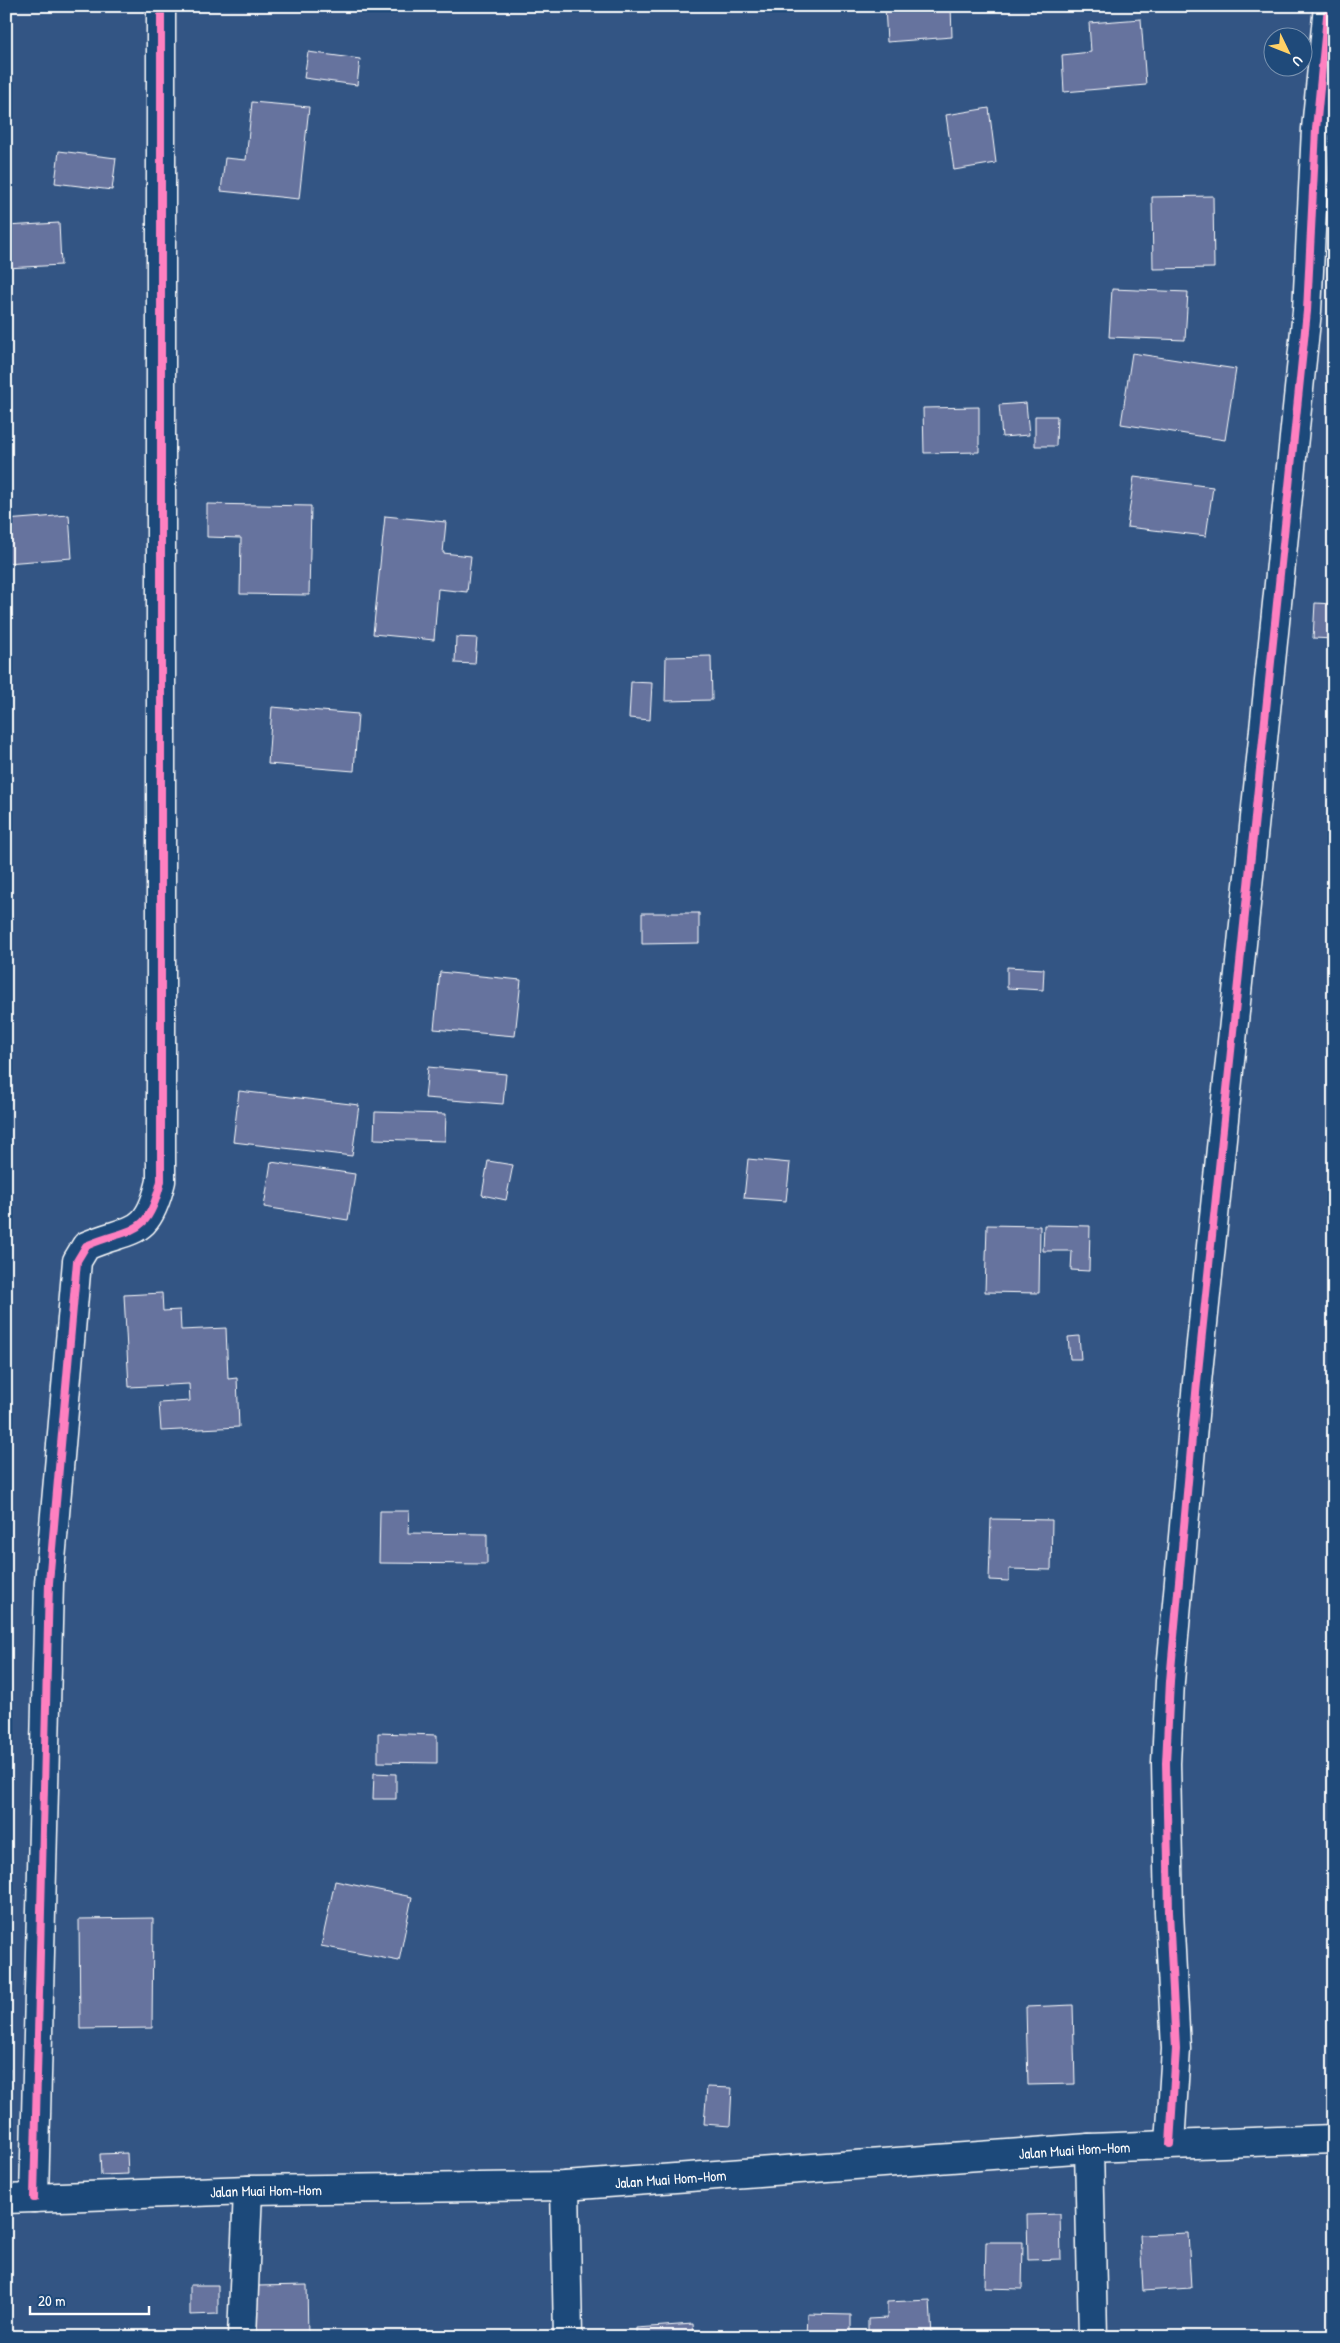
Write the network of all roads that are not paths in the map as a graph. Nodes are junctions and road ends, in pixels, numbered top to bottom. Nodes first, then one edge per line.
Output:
1 (161, 6) edge
2 (1328, 6) edge
3 (1334, 2138) edge
4 (1170, 2144) junction
5 (1089, 2148) junction
6 (565, 2186) junction
7 (248, 2190) junction
8 (34, 2198) junction
9 (6, 2199) edge
10 (242, 2337) edge
11 (568, 2337) edge
12 (1093, 2337) edge

1 - 8 street
2 - 4 street
3 - 4 street, Jalan Muai Hom-Hom
4 - 5 street, Jalan Muai Hom-Hom
5 - 6 street, Jalan Muai Hom-Hom
5 - 12 street
6 - 7 street, Jalan Muai Hom-Hom
6 - 11 street
7 - 8 street, Jalan Muai Hom-Hom
7 - 10 street
8 - 9 street, Jalan Muai Hom-Hom

